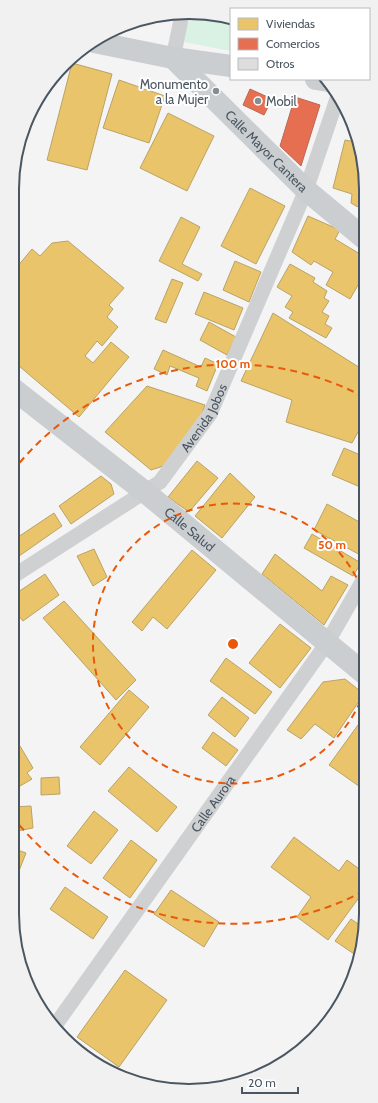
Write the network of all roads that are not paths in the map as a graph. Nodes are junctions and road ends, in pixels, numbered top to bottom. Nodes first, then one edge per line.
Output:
1 (181, 19) edge
2 (102, 44) edge
3 (173, 58) junction
4 (230, 66) edge
5 (336, 103) edge
6 (306, 190) junction
7 (359, 234) edge
8 (19, 393) edge
9 (145, 492) junction
10 (19, 573) edge
11 (359, 587) edge
12 (327, 643) junction
13 (359, 669) edge
14 (58, 1022) edge

1 - 3 street
2 - 3 main road
3 - 4 main road
3 - 6 main road, Calle Mayor Cantera
5 - 6 street, Avenida Jobos
6 - 7 main road, Calle Mayor Cantera
6 - 9 street, Avenida Jobos
8 - 9 main road, Calle Salud
9 - 10 street, Avenida Jobos
9 - 12 main road, Calle Salud
11 - 12 street, Calle Aurora
12 - 13 main road, Calle Salud
12 - 14 street, Calle Aurora

